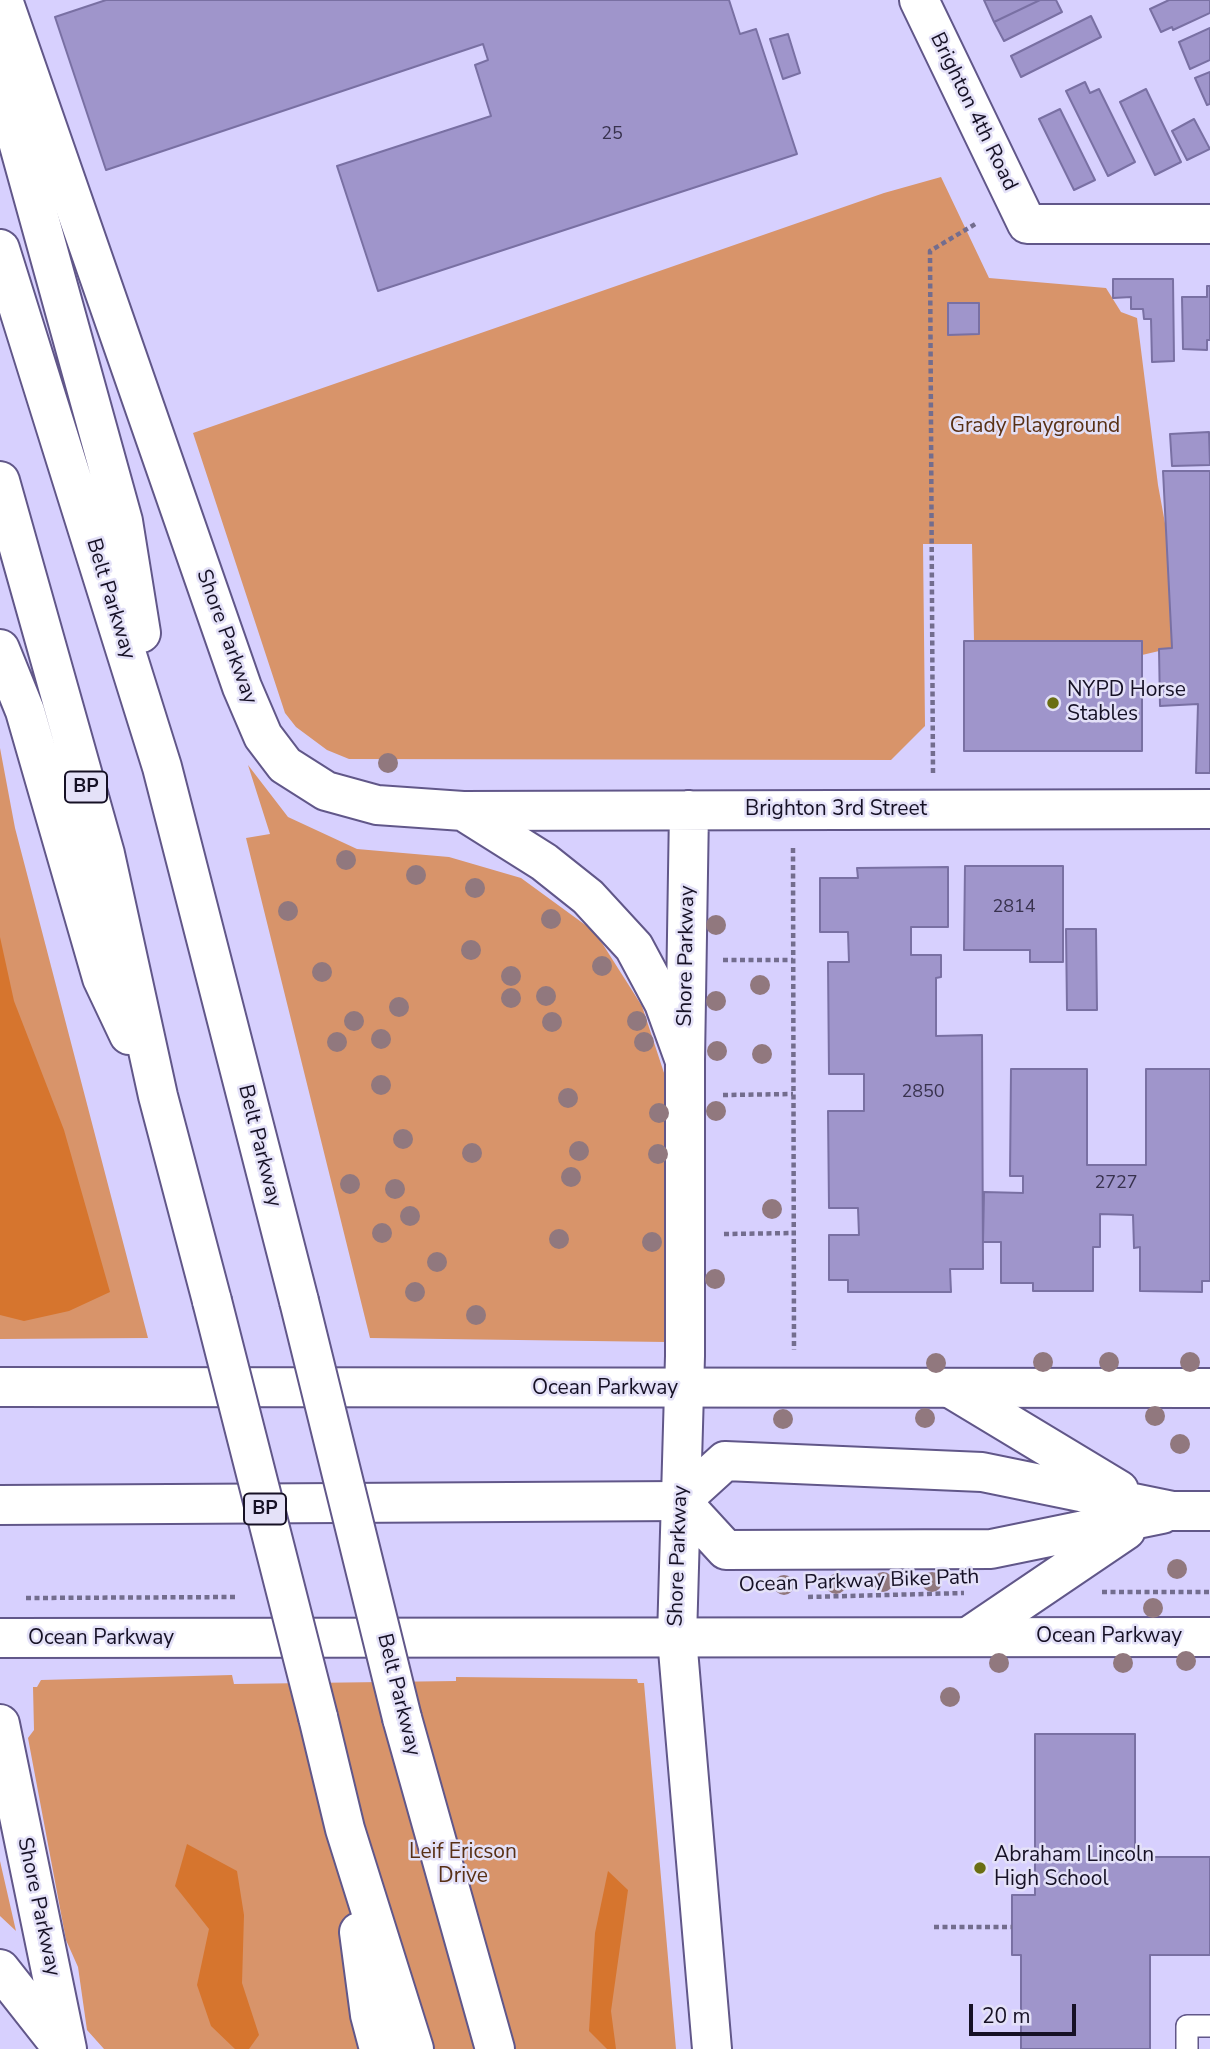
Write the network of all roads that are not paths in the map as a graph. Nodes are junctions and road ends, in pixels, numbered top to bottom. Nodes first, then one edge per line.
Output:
1 (3, 0) edge
2 (919, 0) edge
3 (0, 26) edge
4 (1210, 225) edge
5 (0, 249) edge
6 (0, 481) edge
7 (0, 649) edge
8 (162, 767) junction
9 (1210, 809) edge
10 (689, 810) junction
11 (463, 811) junction
12 (685, 1061) junction
13 (158, 1096) junction
14 (0, 1387) edge
15 (950, 1388) junction
16 (1210, 1388) edge
17 (684, 1389) junction
18 (681, 1502) junction
19 (0, 1505) edge
20 (1165, 1512) edge
21 (968, 1637) junction
22 (1210, 1637) edge
23 (677, 1638) junction
24 (0, 1639) edge
25 (0, 1724) edge
26 (345, 1829) junction
27 (452, 1897) junction
28 (0, 1969) edge
29 (1210, 2026) edge
30 (65, 2049) edge
31 (379, 2049) edge
32 (414, 2049) edge
33 (495, 2049) edge
34 (515, 2049) edge
35 (712, 2049) edge
36 (1187, 2049) edge

1 - 11 main road, Shore Parkway
2 - 4 main road, Brighton 4th Road
3 - 8 main road
5 - 8 main road, Belt Parkway
6 - 13 main road, BP
7 - 13 main road
8 - 27 main road, Belt Parkway, bridge
9 - 10 main road, Brighton 3rd Street
10 - 11 main road, Brighton 3rd Street
10 - 12 main road, Shore Parkway
11 - 12 main road, Shore Parkway
12 - 17 main road, Shore Parkway
13 - 26 main road, BP, bridge
14 - 17 main road, Ocean Parkway
15 - 16 main road, Ocean Parkway
15 - 17 main road, Ocean Parkway
15 - 20 main road
17 - 18 main road, Shore Parkway
18 - 19 main road
18 - 20 main road
18 - 20 main road
18 - 23 main road, Shore Parkway
20 - 21 main road
21 - 22 main road, Ocean Parkway
21 - 23 main road, Ocean Parkway
23 - 24 main road, Ocean Parkway
23 - 35 main road, Shore Parkway
25 - 30 main road, Shore Parkway
26 - 31 main road
26 - 32 main road, BP
27 - 33 main road, Belt Parkway
27 - 34 main road
28 - 30 main road
29 - 36 lane

